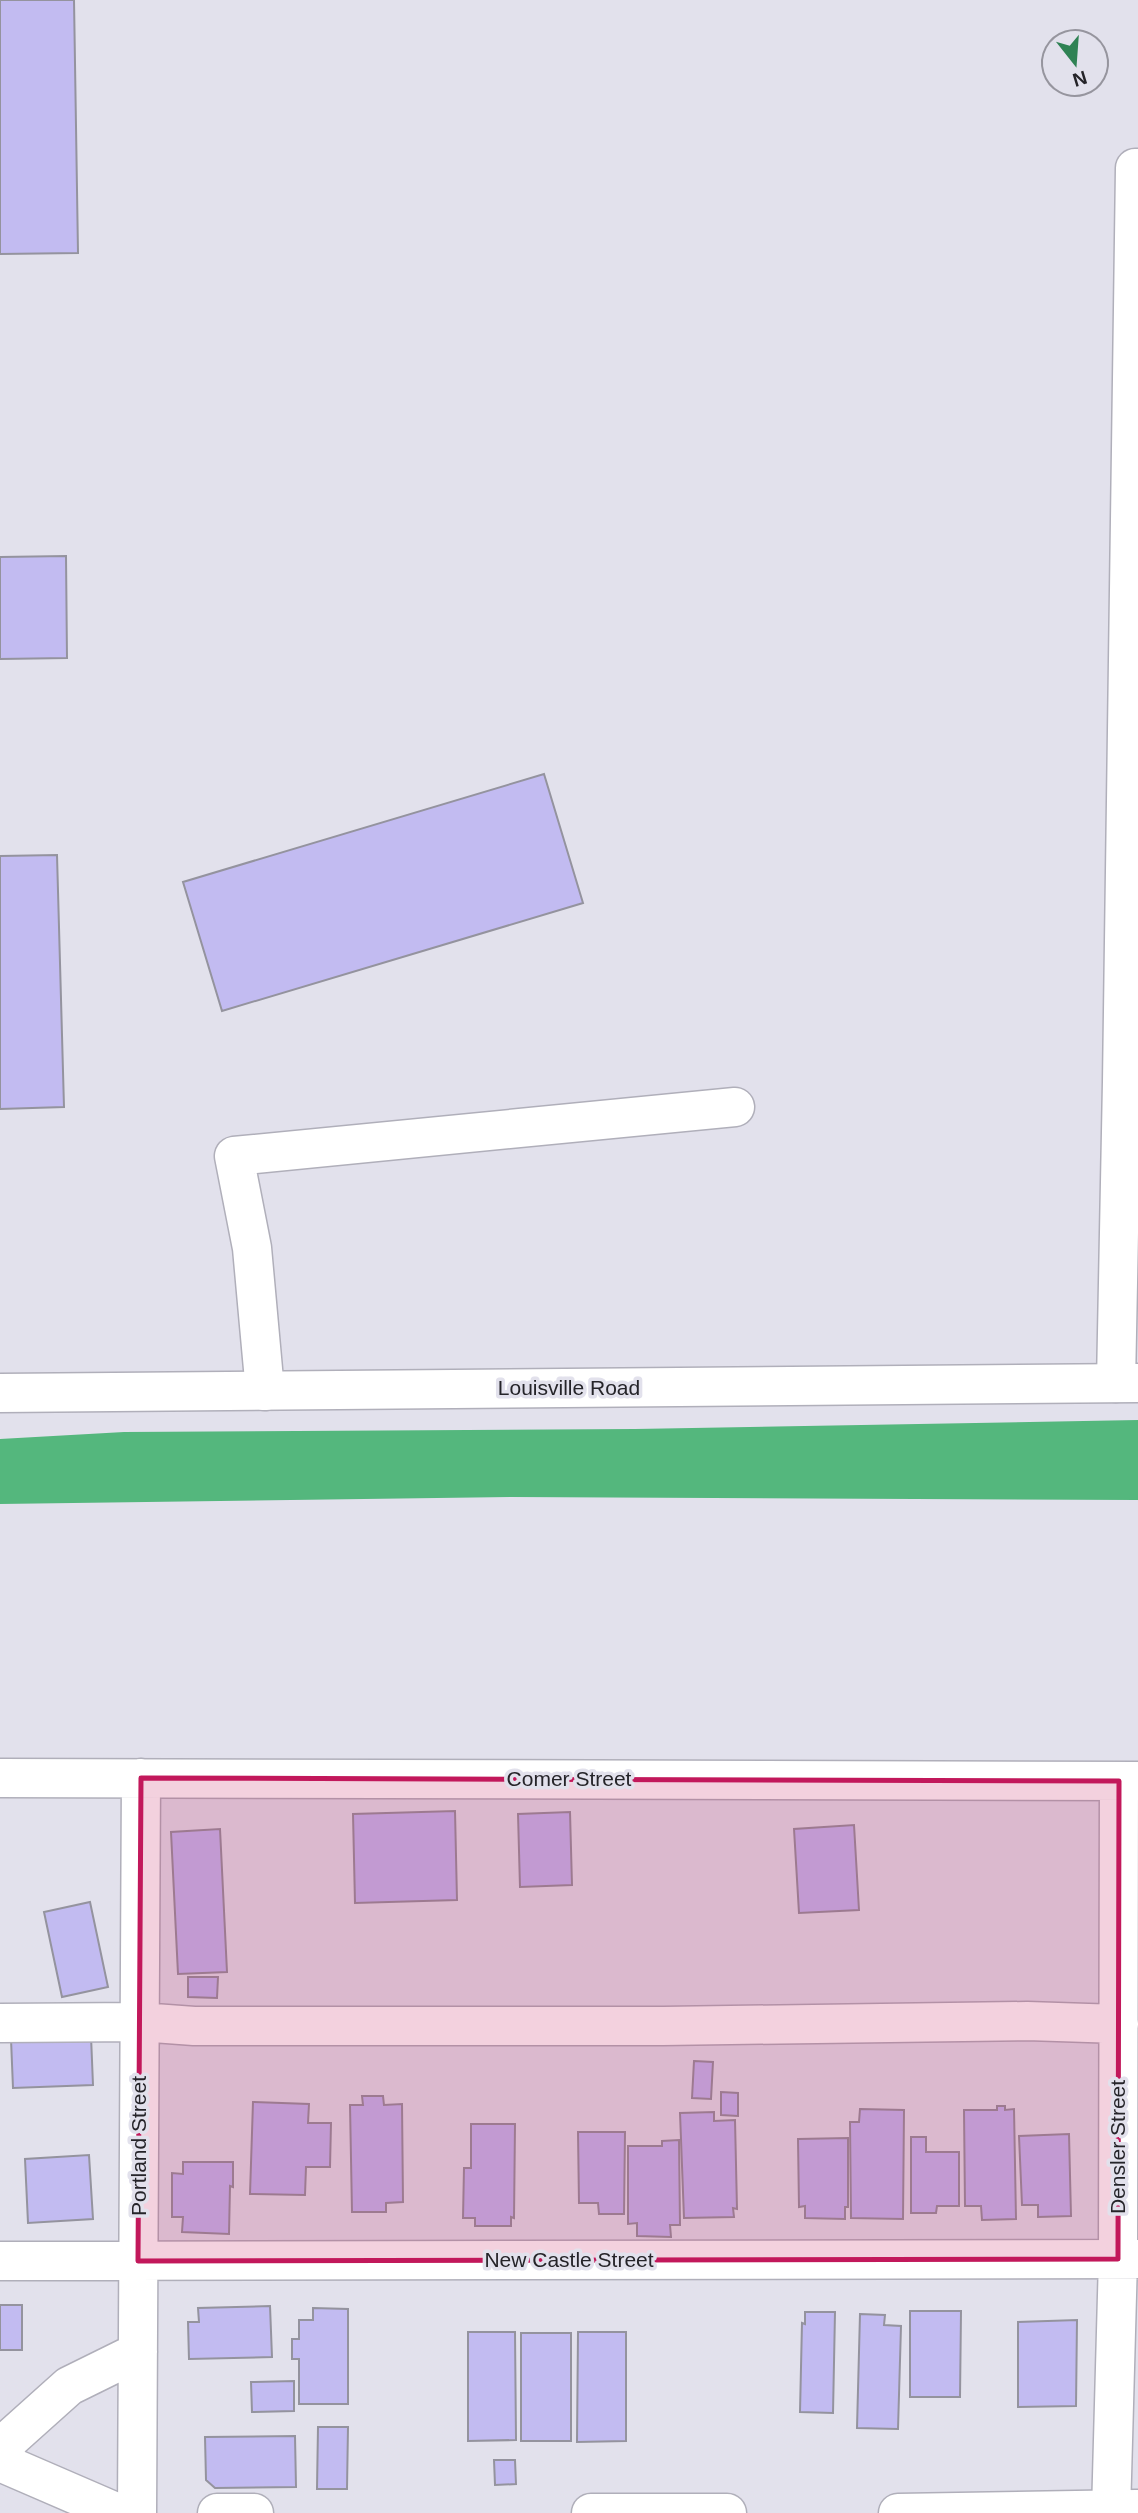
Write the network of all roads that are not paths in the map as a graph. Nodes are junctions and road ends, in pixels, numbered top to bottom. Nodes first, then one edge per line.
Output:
1 (1138, 168) edge
2 (1133, 728) edge
3 (1130, 1083) edge
4 (735, 1107) dead end
5 (1127, 1383) edge
6 (265, 1391) junction
7 (0, 1393) edge
8 (141, 1778) junction
9 (0, 1779) edge
10 (1129, 1781) edge
11 (140, 2022) junction
12 (0, 2023) edge
13 (1119, 2024) junction
14 (1128, 2259) edge
15 (0, 2261) edge
16 (138, 2261) junction
17 (138, 2352) junction
18 (0, 2455) edge
19 (0, 2462) edge
20 (1120, 2511) edge
21 (118, 2513) edge
22 (137, 2513) edge
23 (217, 2513) edge
24 (254, 2513) edge
25 (591, 2513) edge
26 (727, 2513) edge
27 (898, 2513) edge

1 - 2 street
2 - 3 street
3 - 5 street
4 - 6 street
5 - 6 street, Louisville Road
6 - 7 street, Louisville Road
8 - 9 street, Comer Street
8 - 10 street, Comer Street
8 - 11 street, Portland Street
10 - 13 street, Densler Street
11 - 12 street
11 - 13 street
11 - 16 street, Portland Street
13 - 14 street, Densler Street
14 - 16 street, New Castle Street
14 - 20 street, Densler Street
15 - 16 street, New Castle Street
16 - 17 street, Portland Street
17 - 18 street
17 - 22 street, Portland Street
19 - 21 street
20 - 27 street
23 - 24 street
25 - 26 street

